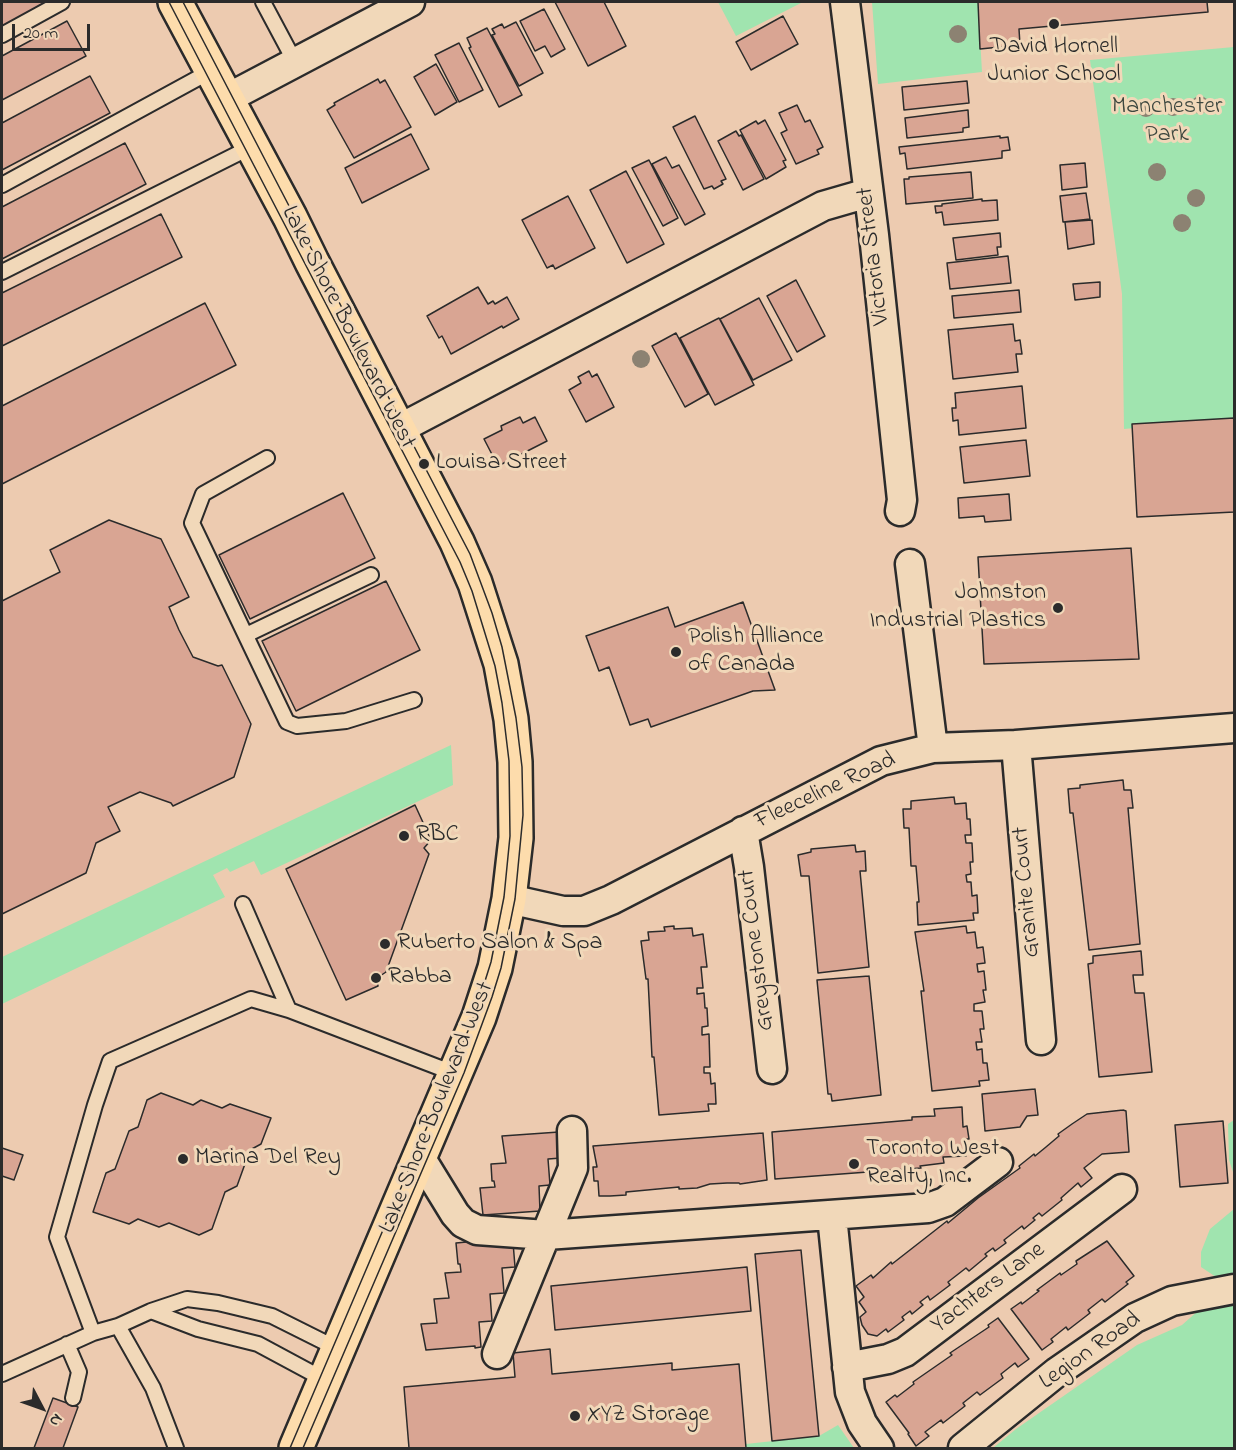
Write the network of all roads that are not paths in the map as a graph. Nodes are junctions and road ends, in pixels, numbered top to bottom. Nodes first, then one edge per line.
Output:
1 (62, 2) edge
2 (175, 2) edge
3 (263, 2) edge
4 (410, 2) edge
5 (845, 2) edge
6 (2, 35) edge
7 (295, 62) junction
8 (219, 85) junction
9 (251, 147) junction
10 (2, 185) edge
11 (868, 193) junction
12 (2, 272) edge
13 (399, 429) junction
14 (267, 458) dead end
15 (900, 511) dead end
16 (910, 564) dead end
17 (372, 575) dead end
18 (246, 635) junction
19 (414, 700) dead end
20 (1234, 728) edge
21 (1016, 745) junction
22 (933, 748) junction
23 (743, 831) junction
24 (509, 899) junction
25 (243, 904) dead end
26 (289, 1010) junction
27 (1041, 1040) dead end
28 (772, 1069) dead end
29 (456, 1074) junction
30 (572, 1131) dead end
31 (420, 1157) junction
32 (998, 1162) dead end
33 (1122, 1189) dead end
34 (832, 1216) junction
35 (546, 1235) junction
36 (1234, 1289) edge
37 (151, 1311) junction
38 (118, 1326) junction
39 (93, 1333) junction
40 (67, 1344) junction
41 (338, 1348) junction
42 (497, 1354) dead end
43 (847, 1367) junction
44 (2, 1374) edge
45 (325, 1380) junction
46 (73, 1398) dead end
47 (176, 1448) edge
48 (296, 1449) edge
49 (879, 1449) edge
50 (963, 1449) edge

1 - 6 lane
2 - 8 main road, Lake Shore Boulevard West
3 - 7 lane
4 - 7 street
5 - 11 street, Victoria Street
7 - 8 street
8 - 9 main road, Lake Shore Boulevard West
8 - 10 lane
9 - 12 lane
9 - 13 main road, Lake Shore Boulevard West
11 - 13 street
11 - 15 street, Victoria Street
13 - 24 main road, Lake Shore Boulevard West
14 - 18 lane
16 - 22 street
17 - 18 lane
18 - 19 lane
20 - 21 street, Fleeceline Road
21 - 22 street, Fleeceline Road
21 - 27 street, Granite Court
22 - 23 street, Fleeceline Road
23 - 24 street, Fleeceline Road
23 - 28 street, Greystone Court
24 - 29 main road, Lake Shore Boulevard West
25 - 26 lane
26 - 29 lane
26 - 39 lane
29 - 31 main road, Lake Shore Boulevard West
30 - 35 street
31 - 35 street
31 - 41 main road, Lake Shore Boulevard West
32 - 34 street
33 - 43 street, Yachters Lane
34 - 35 street
34 - 43 street
35 - 42 street
36 - 50 street, Legion Road
37 - 38 lane
37 - 41 lane
37 - 45 lane
38 - 39 lane
38 - 47 lane
39 - 40 lane
40 - 44 lane
40 - 46 lane
41 - 45 main road, Lake Shore Boulevard West
43 - 49 street
45 - 48 main road, Lake Shore Boulevard West

